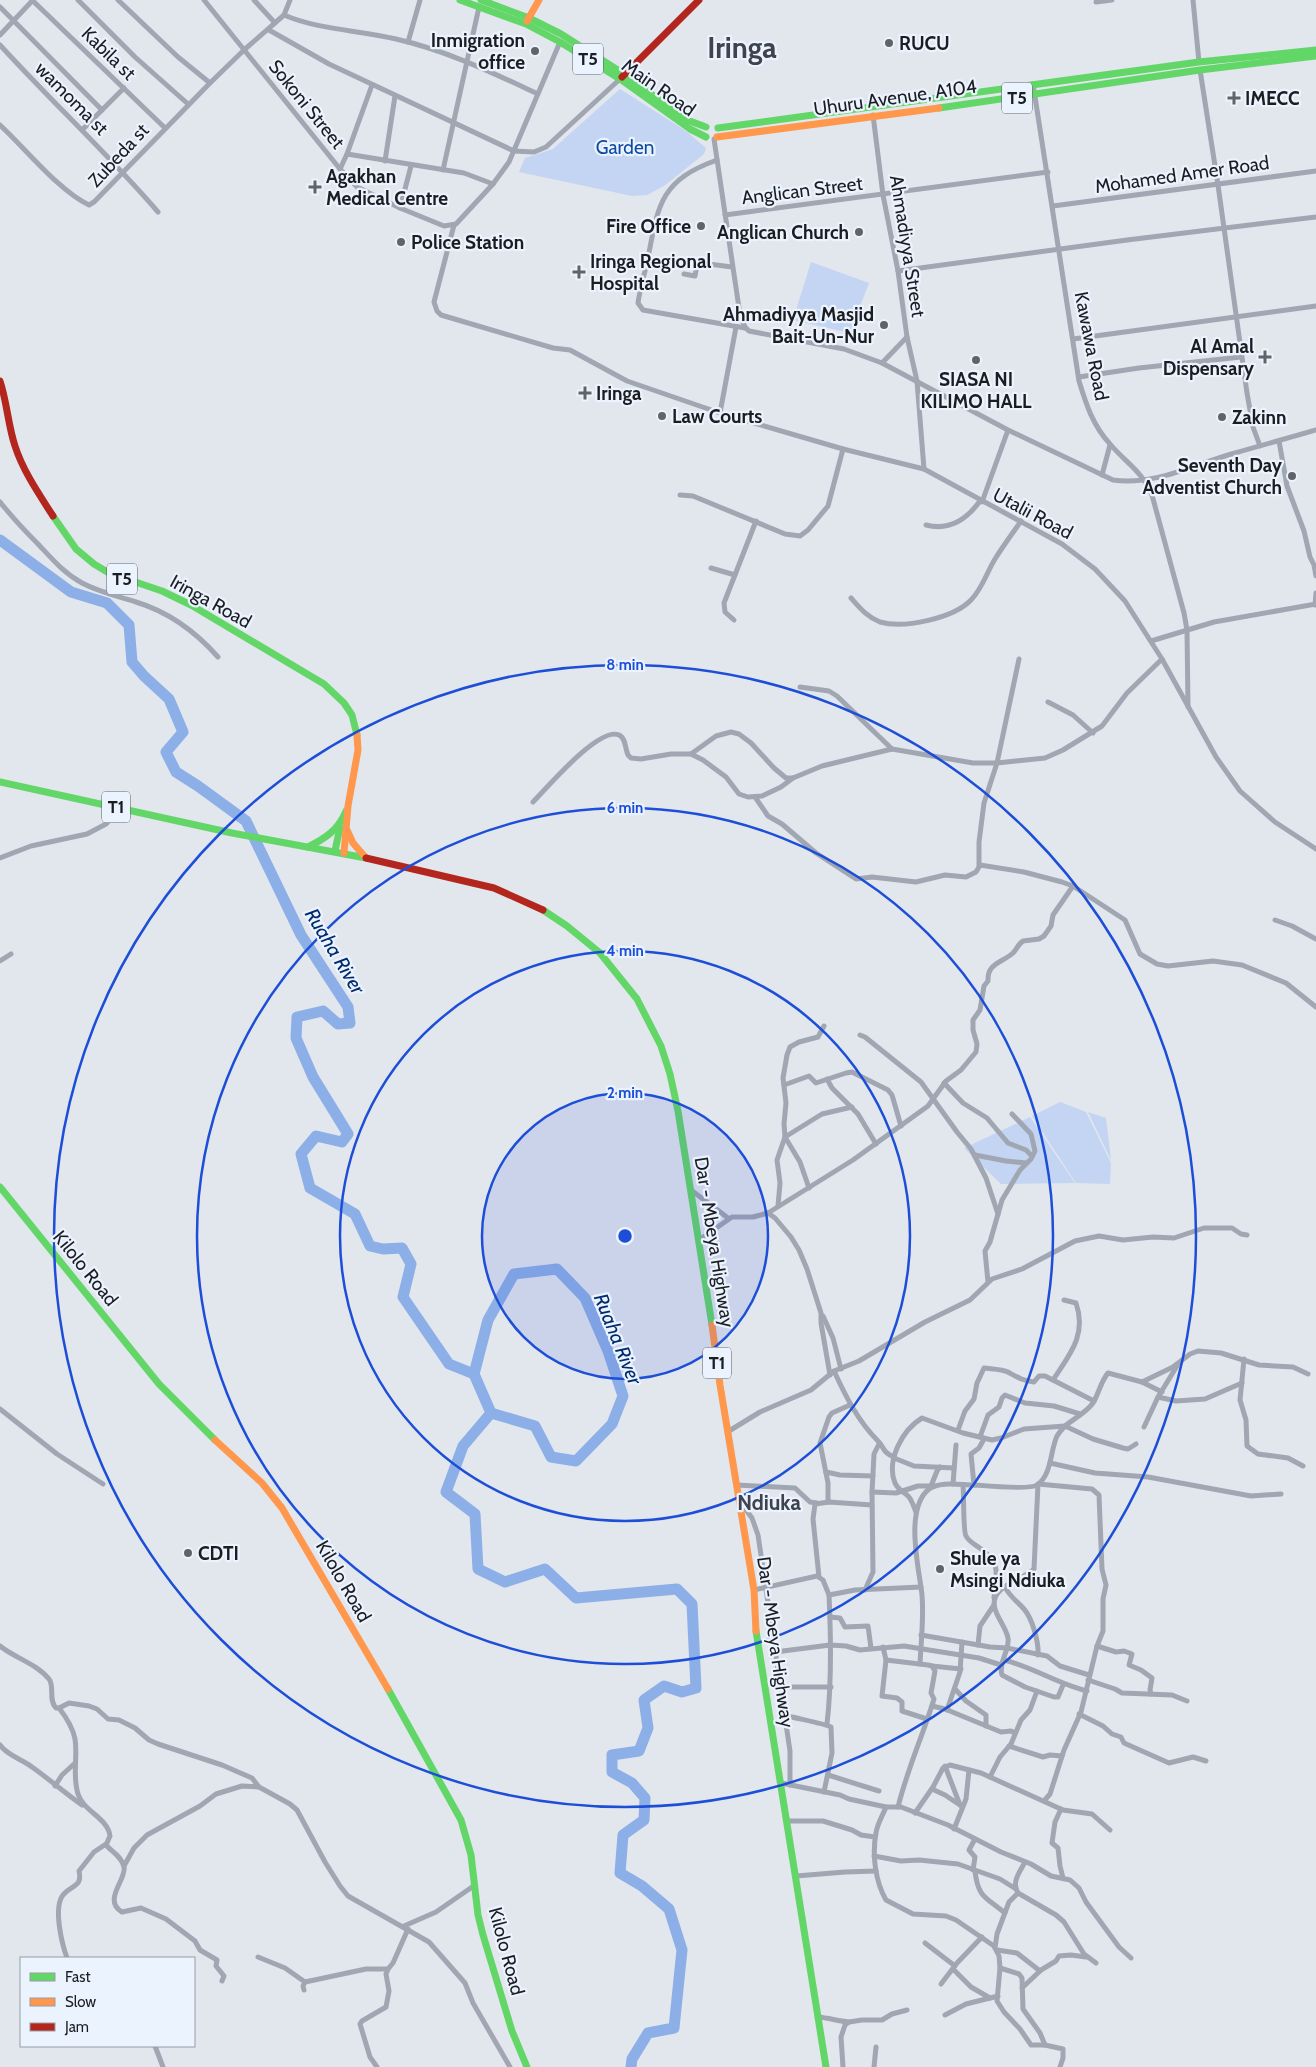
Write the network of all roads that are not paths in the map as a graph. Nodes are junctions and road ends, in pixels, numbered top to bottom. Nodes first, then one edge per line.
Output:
1 (32, 0) edge
2 (78, 0) edge
3 (118, 0) edge
4 (204, 0) edge
5 (254, 0) edge
6 (290, 0) edge
7 (420, 0) edge
8 (460, 0) edge
9 (539, 0) edge
10 (699, 0) edge
11 (1112, 0) edge
12 (1193, 0) edge
13 (481, 2) edge
14 (1096, 2) dead end
15 (0, 6) edge
16 (284, 15) junction
17 (15, 20) junction
18 (528, 21) junction
19 (275, 23) junction
20 (269, 30) junction
21 (0, 35) edge
22 (408, 42) junction
23 (560, 42) junction
24 (0, 45) edge
25 (244, 50) junction
26 (1316, 50) edge
27 (1316, 56) edge
28 (466, 61) junction
29 (1199, 66) junction
30 (622, 76) junction
31 (210, 83) junction
32 (1033, 84) junction
33 (372, 85) junction
34 (124, 88) junction
35 (536, 93) junction
36 (1035, 95) junction
37 (395, 96) junction
38 (188, 104) junction
39 (102, 110) junction
40 (873, 116) junction
41 (453, 123) junction
42 (0, 125) edge
43 (706, 127) junction
44 (165, 128) junction
45 (718, 128) junction
46 (82, 130) junction
47 (712, 138) junction
48 (514, 151) junction
49 (347, 154) junction
50 (717, 160) junction
51 (386, 161) junction
52 (411, 166) junction
53 (340, 170) junction
54 (443, 170) junction
55 (1316, 170) edge
56 (123, 172) junction
57 (1048, 172) junction
58 (493, 184) junction
59 (1218, 185) junction
60 (883, 195) junction
61 (1053, 206) junction
62 (400, 208) junction
63 (158, 212) dead end
64 (725, 215) junction
65 (1316, 218) edge
66 (454, 224) junction
67 (1223, 228) junction
68 (1059, 251) junction
69 (732, 267) junction
70 (898, 271) junction
71 (684, 274) dead end
72 (1316, 306) edge
73 (1236, 317) junction
74 (736, 327) junction
75 (746, 328) junction
76 (907, 337) junction
77 (1073, 339) junction
78 (1241, 356) junction
79 (882, 363) junction
80 (1079, 377) junction
81 (0, 381) edge
82 (917, 381) junction
83 (720, 413) junction
84 (1008, 430) junction
85 (1316, 431) edge
86 (1279, 441) junction
87 (1110, 445) junction
88 (1260, 446) junction
89 (843, 450) junction
90 (924, 469) junction
91 (1102, 475) junction
92 (1146, 481) junction
93 (680, 495) dead end
94 (981, 501) junction
95 (0, 502) edge
96 (1021, 521) junction
97 (756, 522) junction
98 (926, 525) dead end
99 (711, 568) dead end
100 (735, 574) junction
101 (1316, 576) edge
102 (1316, 593) edge
103 (851, 598) dead end
104 (1315, 604) edge
105 (734, 620) dead end
106 (1187, 630) junction
107 (1151, 641) junction
108 (218, 657) dead end
109 (1019, 659) dead end
110 (1162, 659) junction
111 (800, 687) dead end
112 (1048, 702) dead end
113 (1188, 709) junction
114 (1093, 733) junction
115 (892, 748) junction
116 (691, 754) junction
117 (997, 763) junction
118 (793, 778) junction
119 (0, 782) edge
120 (755, 798) junction
121 (533, 802) dead end
122 (348, 806) junction
123 (120, 808) junction
124 (341, 823) junction
125 (347, 830) junction
126 (308, 847) junction
127 (1316, 850) edge
128 (335, 851) junction
129 (344, 853) junction
130 (0, 858) edge
131 (369, 860) junction
132 (980, 865) junction
133 (1073, 886) junction
134 (1275, 920) dead end
135 (1316, 939) edge
136 (11, 954) dead end
137 (0, 961) edge
138 (1316, 1007) edge
139 (824, 1026) dead end
140 (860, 1035) dead end
141 (828, 1079) junction
142 (944, 1083) junction
143 (784, 1085) junction
144 (934, 1098) junction
145 (852, 1106) junction
146 (1012, 1114) dead end
147 (901, 1126) junction
148 (785, 1137) junction
149 (876, 1144) junction
150 (975, 1155) junction
151 (1032, 1156) junction
152 (1026, 1163) junction
153 (0, 1187) edge
154 (809, 1188) junction
155 (691, 1189) junction
156 (778, 1206) junction
157 (768, 1213) junction
158 (998, 1214) junction
159 (728, 1218) junction
160 (1247, 1235) dead end
161 (698, 1240) junction
162 (988, 1282) junction
163 (1064, 1300) dead end
164 (821, 1314) junction
165 (1244, 1360) junction
166 (1177, 1364) junction
167 (841, 1369) junction
168 (832, 1373) junction
169 (1308, 1374) dead end
170 (1053, 1380) junction
171 (1142, 1382) junction
172 (1242, 1383) junction
173 (1162, 1392) junction
174 (1158, 1397) junction
175 (1094, 1400) junction
176 (850, 1405) junction
177 (0, 1409) edge
178 (1080, 1414) junction
179 (1065, 1426) junction
180 (1144, 1427) dead end
181 (958, 1430) junction
182 (729, 1431) junction
183 (982, 1438) junction
184 (879, 1444) junction
185 (1136, 1444) dead end
186 (956, 1445) dead end
187 (885, 1452) junction
188 (874, 1454) junction
189 (894, 1458) junction
190 (1050, 1463) junction
191 (1304, 1466) dead end
192 (940, 1467) junction
193 (954, 1468) junction
194 (826, 1472) junction
195 (873, 1476) junction
196 (103, 1484) dead end
197 (953, 1484) junction
198 (1038, 1484) junction
199 (736, 1485) junction
200 (964, 1485) junction
201 (974, 1485) junction
202 (934, 1486) junction
203 (872, 1492) junction
204 (902, 1492) junction
205 (1281, 1494) dead end
206 (738, 1499) junction
207 (828, 1502) junction
208 (816, 1503) junction
209 (872, 1505) junction
210 (916, 1512) junction
211 (819, 1577) junction
212 (921, 1587) junction
213 (1005, 1587) junction
214 (765, 1588) junction
215 (754, 1590) junction
216 (865, 1590) junction
217 (829, 1595) junction
218 (994, 1603) junction
219 (830, 1617) junction
220 (922, 1635) junction
221 (962, 1642) junction
222 (978, 1645) junction
223 (0, 1646) edge
224 (830, 1646) junction
225 (1097, 1646) junction
226 (883, 1647) junction
227 (871, 1648) junction
228 (920, 1648) junction
229 (1007, 1648) junction
230 (775, 1652) junction
231 (1038, 1655) junction
232 (962, 1656) junction
233 (886, 1660) junction
234 (1002, 1662) junction
235 (920, 1664) junction
236 (932, 1666) junction
237 (961, 1669) junction
238 (1089, 1678) junction
239 (1063, 1685) junction
240 (780, 1687) junction
241 (831, 1687) junction
242 (955, 1689) junction
243 (1037, 1690) junction
244 (1086, 1691) junction
245 (1151, 1694) junction
246 (1188, 1701) dead end
247 (932, 1706) junction
248 (59, 1708) junction
249 (947, 1710) junction
250 (1079, 1714) junction
251 (784, 1715) junction
252 (927, 1719) junction
253 (827, 1724) junction
254 (986, 1726) junction
255 (1015, 1733) junction
256 (0, 1745) edge
257 (1009, 1746) junction
258 (1062, 1756) junction
259 (1206, 1760) dead end
260 (74, 1763) junction
261 (945, 1766) junction
262 (969, 1770) junction
263 (828, 1776) junction
264 (990, 1778) junction
265 (781, 1783) junction
266 (790, 1785) junction
267 (55, 1786) junction
268 (259, 1787) junction
269 (932, 1789) junction
270 (878, 1791) dead end
271 (824, 1792) junction
272 (1044, 1800) junction
273 (886, 1806) junction
274 (84, 1807) junction
275 (898, 1807) junction
276 (962, 1807) junction
277 (1061, 1809) junction
278 (916, 1812) junction
279 (787, 1821) junction
280 (954, 1829) junction
281 (1110, 1830) dead end
282 (875, 1837) junction
283 (975, 1839) junction
284 (106, 1844) junction
285 (874, 1856) junction
286 (1025, 1862) junction
287 (124, 1866) junction
288 (974, 1870) junction
289 (876, 1871) junction
290 (796, 1876) junction
291 (1063, 1878) junction
292 (475, 1885) junction
293 (1017, 1891) junction
294 (1005, 1913) junction
295 (406, 1927) junction
296 (982, 1938) junction
297 (925, 1943) dead end
298 (996, 1949) junction
299 (258, 1956) dead end
300 (67, 1957) edge
301 (1089, 1957) junction
302 (1131, 1958) dead end
303 (1096, 1963) dead end
304 (954, 1967) junction
305 (1000, 1968) junction
306 (388, 1969) junction
307 (1040, 1971) junction
308 (222, 1981) dead end
309 (305, 1982) junction
310 (941, 1984) dead end
311 (1022, 1988) junction
312 (304, 1990) dead end
313 (998, 1996) junction
314 (990, 1998) junction
315 (907, 2010) dead end
316 (945, 2015) dead end
317 (818, 2017) junction
318 (849, 2022) junction
319 (1045, 2045) junction
320 (155, 2047) edge
321 (876, 2047) dead end
322 (163, 2067) edge
323 (377, 2067) edge
324 (510, 2067) edge
325 (527, 2067) edge
326 (826, 2067) edge
327 (843, 2067) edge
328 (874, 2067) edge
329 (1060, 2067) edge

1 - 17 street
1 - 34 street, Kabila st
2 - 38 street
3 - 31 street
4 - 25 street, Sokoni Street
5 - 19 street
6 - 16 street
7 - 22 street
8 - 13 main road, Main Road / T5
9 - 18 main road
10 - 30 main road
11 - 14 street
12 - 29 street
13 - 18 main road, Main Road / T5
13 - 28 street
15 - 17 street
16 - 19 street, Zubeda st
16 - 22 street
17 - 21 street
17 - 39 street
18 - 23 main road, Main Road / T5
18 - 30 main road, T5
19 - 20 street, Zubeda st
20 - 25 street, Zubeda st
20 - 33 street
22 - 28 street
23 - 30 main road, Main Road / T5
23 - 35 street
24 - 46 street, wamoma st
25 - 31 street, Zubeda st
25 - 53 street, Sokoni Street
26 - 29 main road, Uhuru Avenue, A104 / T5
27 - 29 main road, Uhuru Avenue, A104 / T5
28 - 35 street
28 - 41 street
29 - 32 main road, Uhuru Avenue, A104 / T5
29 - 36 main road, Uhuru Avenue, A104 / T5
29 - 59 street
30 - 43 main road, T5
30 - 47 main road, Main Road / T5
30 - 48 street
31 - 38 street, Zubeda st
32 - 36 street, Kawawa Road
32 - 45 main road, Uhuru Avenue, A104 / T5
33 - 37 street
33 - 49 street
34 - 39 street
34 - 44 street, Kabila st
35 - 48 street
36 - 40 main road, Uhuru Avenue, A104 / T5
36 - 57 street, Kawawa Road
37 - 41 street
37 - 51 street
38 - 44 street, Zubeda st
39 - 46 street
40 - 47 main road, Uhuru Avenue, A104 / T5
40 - 60 street, Ahmadiyya Street
41 - 48 street
41 - 54 street
42 - 56 street, Zubeda st
43 - 45 main road, T5
43 - 47 main road
44 - 56 street, Zubeda st
45 - 47 main road
46 - 56 street, wamoma st
47 - 50 street
48 - 58 street
49 - 51 street
49 - 53 street
50 - 64 street
50 - 74 street
51 - 52 street
52 - 54 street
52 - 62 street
53 - 62 street, Sokoni Street
54 - 58 street
55 - 59 street, Mohamed Amer Road
56 - 63 street, wamoma st
57 - 60 street, Anglican Street
57 - 61 street, Kawawa Road
58 - 66 street
59 - 61 street, Mohamed Amer Road
59 - 67 street
60 - 64 street, Anglican Street
60 - 70 street, Ahmadiyya Street
61 - 68 street, Kawawa Road
62 - 66 street, Sokoni Street
64 - 69 street
65 - 67 street
66 - 83 street, Utalii Road
67 - 68 street
67 - 73 street
68 - 70 street
68 - 77 street, Kawawa Road
69 - 71 street
69 - 75 street
70 - 76 street, Ahmadiyya Street
72 - 73 street
73 - 77 street
73 - 78 street
74 - 75 street
74 - 83 street
75 - 79 street
76 - 79 street
76 - 82 street, Ahmadiyya Street
77 - 80 street, Kawawa Road
78 - 80 street
78 - 88 street
79 - 82 street
80 - 87 street, Kawawa Road
81 - 122 main road, Iringa Road / T5
82 - 84 street
82 - 90 street, Ahmadiyya Street
83 - 89 street, Utalii Road
84 - 91 street
84 - 94 street
85 - 86 street
86 - 88 street
86 - 101 street
87 - 91 street
87 - 92 street, Kawawa Road
88 - 92 street
89 - 90 street, Utalii Road
89 - 97 street
90 - 94 street, Utalii Road
91 - 92 street
92 - 106 street, Kawawa Road
93 - 97 street
94 - 96 street, Utalii Road
94 - 98 street
95 - 108 street
96 - 103 street
96 - 107 street, Utalii Road
97 - 100 street
99 - 100 street
100 - 105 street
102 - 104 street
104 - 106 street
106 - 107 street
106 - 113 street, Kawawa Road
107 - 110 street, Utalii Road
109 - 117 street
110 - 113 street, Utalii Road
110 - 114 street
111 - 115 street
112 - 114 street
113 - 127 street, Utalii Road
114 - 117 street
115 - 117 street
115 - 118 street
116 - 118 street
116 - 120 street
116 - 121 street
117 - 132 street
118 - 120 street
119 - 123 main road, T1
120 - 132 street
122 - 124 main road, T5
122 - 125 main road, T5
123 - 126 main road, T1
123 - 130 street
124 - 126 main road
124 - 128 main road, T5
125 - 129 main road, T5
125 - 131 main road
126 - 128 main road, T1
128 - 129 main road, T1
129 - 131 main road, Dar - Mbeya Highway / T1
131 - 155 main road, Dar - Mbeya Highway / T1
132 - 133 street
133 - 138 street
133 - 142 street
134 - 135 street
136 - 137 street
139 - 143 street
140 - 144 street
141 - 143 street
141 - 145 street
141 - 147 street
142 - 144 street
142 - 151 street
143 - 148 street
144 - 147 street
144 - 150 street
145 - 148 street
145 - 149 street
146 - 151 street
147 - 149 street
148 - 154 street
148 - 156 street
149 - 154 street
150 - 152 street
150 - 158 street
151 - 152 street
152 - 158 street
153 - 292 main road, Kilolo Road
154 - 156 street
155 - 159 street
155 - 161 main road, Dar - Mbeya Highway / T1
156 - 157 street
157 - 159 street
157 - 164 street
158 - 162 street
159 - 161 street
160 - 162 street
161 - 182 main road, Dar - Mbeya Highway / T1
162 - 167 street
163 - 170 street
164 - 167 street
164 - 168 street
165 - 166 street
165 - 169 street
165 - 172 street
166 - 171 street
166 - 173 street
167 - 168 street
168 - 176 street
168 - 182 street
170 - 175 street
170 - 181 street
171 - 173 street
171 - 175 street
172 - 174 street
172 - 191 street
173 - 174 street
174 - 180 street
175 - 178 street
176 - 184 street
176 - 194 street
177 - 196 street
178 - 179 street
178 - 183 street
179 - 183 street
179 - 185 street
179 - 190 street
181 - 183 street
181 - 189 street
182 - 199 main road, Dar - Mbeya Highway / T1
183 - 201 street
184 - 187 street
184 - 188 street
186 - 193 street
187 - 188 street
187 - 189 street
188 - 195 street
189 - 192 street
189 - 204 street
190 - 198 street
190 - 205 street
192 - 193 street
192 - 202 street
193 - 197 street
194 - 195 street
194 - 207 street
195 - 203 street
197 - 200 street
197 - 202 street
198 - 201 street
198 - 213 street
198 - 225 street
199 - 206 main road, Dar - Mbeya Highway / T1
199 - 208 street
200 - 201 street
200 - 218 street
202 - 204 street
202 - 210 street
203 - 204 street
203 - 209 street
204 - 210 street
206 - 214 street
206 - 215 main road, Dar - Mbeya Highway / T1
207 - 208 street
207 - 209 street
208 - 211 street
209 - 216 street
210 - 212 street
211 - 214 street
211 - 217 street
212 - 216 street
212 - 220 street
213 - 218 street
213 - 231 street
214 - 215 street
214 - 230 street
215 - 265 main road, Dar - Mbeya Highway / T1
216 - 217 street
217 - 219 street
218 - 222 street
218 - 229 street
219 - 224 street
219 - 227 street
220 - 221 street
220 - 228 street
221 - 222 street
221 - 232 street
222 - 229 street
223 - 248 street
224 - 227 street
224 - 230 street
224 - 241 street
225 - 238 street
225 - 245 street
226 - 227 street
226 - 228 street
226 - 233 street
228 - 232 street
228 - 235 street
229 - 231 street
229 - 234 street
230 - 240 street
231 - 238 street
232 - 234 street
232 - 237 street
233 - 235 street
233 - 252 street
234 - 239 street
234 - 243 street
235 - 236 street
236 - 237 street
236 - 247 street
237 - 242 street
238 - 244 street
238 - 245 street
239 - 243 street
239 - 244 street
240 - 241 street
240 - 251 street
241 - 253 street
242 - 249 street
242 - 254 street
243 - 255 street
244 - 250 street
245 - 246 street
247 - 249 street
247 - 252 street
248 - 260 street
248 - 268 street
249 - 254 street
250 - 258 street
250 - 259 street
251 - 253 street
251 - 266 street
252 - 275 street
253 - 263 street
254 - 255 street
255 - 257 street
256 - 267 street
257 - 258 street
257 - 264 street
258 - 272 street
260 - 267 street
260 - 274 street
261 - 262 street
261 - 269 street
261 - 276 street
262 - 264 street
262 - 276 street
263 - 270 street
263 - 271 street
264 - 272 street
265 - 266 street
265 - 279 main road, Dar - Mbeya Highway / T1
266 - 271 street
267 - 274 street
268 - 287 street
268 - 295 street
269 - 276 street
269 - 278 street
271 - 273 street
272 - 277 street
273 - 275 street
273 - 282 street
274 - 284 street
275 - 278 street
276 - 280 street
277 - 281 street
277 - 291 street
278 - 280 street
279 - 282 street
279 - 290 main road, Dar - Mbeya Highway / T1
280 - 283 street
282 - 285 street
283 - 286 street
283 - 288 street
284 - 287 street
284 - 300 street
285 - 288 street
285 - 289 street
286 - 291 street
286 - 293 street
287 - 308 street
288 - 293 street
288 - 294 street
289 - 290 street
289 - 296 street
290 - 317 main road, Dar - Mbeya Highway / T1
291 - 302 street
292 - 295 street
292 - 325 main road, Kilolo Road
293 - 294 street
293 - 301 street
294 - 298 street
295 - 306 street
295 - 324 street
296 - 298 street
296 - 304 street
297 - 304 street
298 - 305 street
298 - 307 street
299 - 309 street
301 - 303 street
301 - 307 street
304 - 310 street
304 - 314 street
305 - 311 street
305 - 313 street
306 - 309 street
306 - 323 street
307 - 311 street
309 - 312 street
311 - 319 street
313 - 314 street
313 - 319 street
314 - 316 street
315 - 318 street
317 - 318 street
317 - 326 main road, Dar - Mbeya Highway / T1
318 - 327 street
319 - 329 street
320 - 322 street
321 - 328 street

